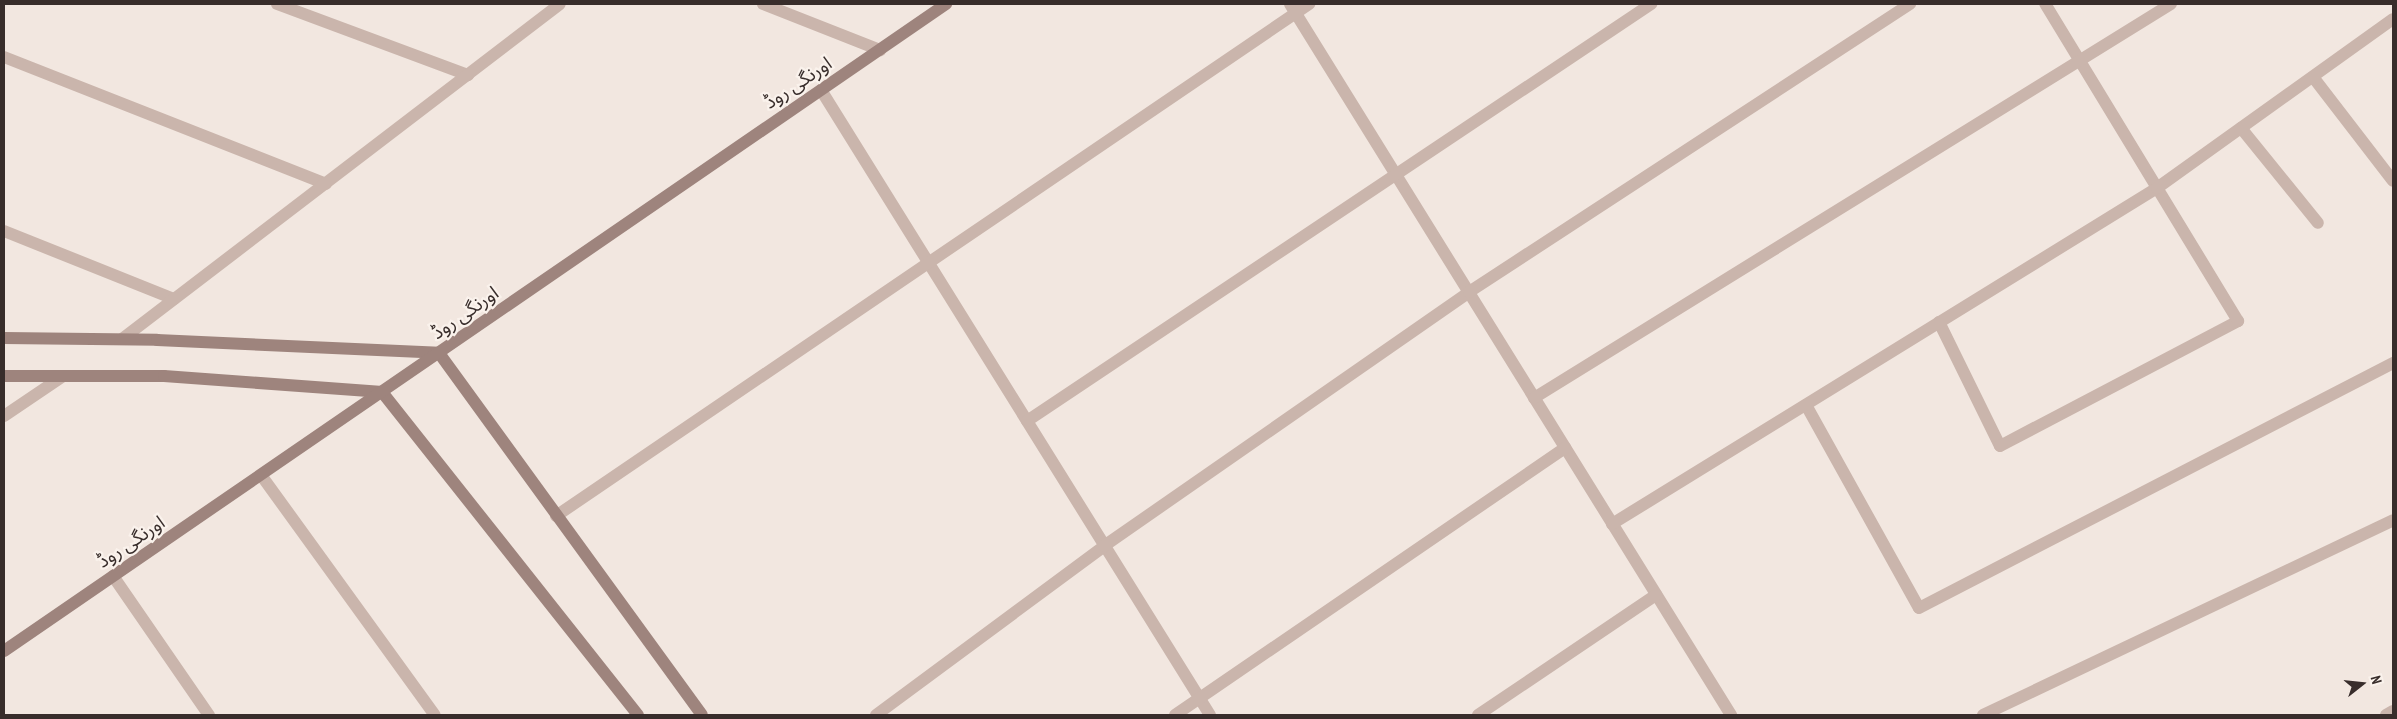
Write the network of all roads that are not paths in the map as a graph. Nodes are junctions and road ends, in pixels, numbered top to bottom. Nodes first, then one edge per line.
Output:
1 (278, 4) edge
2 (560, 4) edge
3 (763, 4) edge
4 (946, 4) edge
5 (1309, 4) edge
6 (1651, 4) edge
7 (1910, 4) edge
8 (2044, 4) edge
9 (2171, 4) edge
10 (1293, 8) edge
11 (2393, 19) edge
12 (880, 50) junction
13 (4, 57) edge
14 (2079, 59) junction
15 (468, 75) junction
16 (2312, 77) junction
17 (821, 90) junction
18 (2242, 128) junction
19 (1394, 172) junction
20 (2393, 181) edge
21 (326, 184) junction
22 (2157, 188) junction
23 (2318, 223) dead end
24 (4, 231) edge
25 (928, 262) junction
26 (1468, 292) junction
27 (174, 300) junction
28 (1939, 322) junction
29 (4, 338) edge
30 (122, 339) junction
31 (439, 353) junction
32 (2393, 363) edge
33 (4, 376) edge
34 (63, 376) junction
35 (382, 392) junction
36 (1534, 398) junction
37 (1806, 405) junction
38 (4, 416) edge
39 (1027, 421) junction
40 (1565, 448) junction
41 (261, 475) junction
42 (556, 516) junction
43 (2393, 520) edge
44 (1612, 524) junction
45 (1104, 546) junction
46 (113, 576) junction
47 (1656, 595) junction
48 (4, 651) edge
49 (1199, 697) junction
50 (2003, 711) edge
51 (2393, 711) edge
52 (209, 715) edge
53 (435, 715) edge
54 (638, 715) edge
55 (702, 715) edge
56 (876, 715) edge
57 (1175, 715) edge
58 (1210, 715) edge
59 (1478, 715) edge
60 (1730, 715) edge
61 (1983, 715) edge
62 (2386, 715) edge

1 - 15 street
2 - 15 street
3 - 12 street
4 - 12 main road, اورنگی روڈ
5 - 10 street
6 - 19 street
7 - 26 street
8 - 14 street
9 - 14 street
10 - 19 street
10 - 25 street
11 - 16 street
12 - 17 main road, اورنگی روڈ
13 - 21 street
14 - 22 street
14 - 36 street
15 - 21 street
16 - 18 street
16 - 20 street
17 - 25 street
17 - 31 main road, اورنگی روڈ
18 - 22 street
18 - 23 street
19 - 26 street
19 - 39 street
21 - 27 street
22 - 28 street
22 - 28 street
24 - 27 street
25 - 39 street
25 - 42 street
26 - 36 street
26 - 45 street
27 - 30 street
28 - 37 street
29 - 30 main road
30 - 31 main road
31 - 35 main road, اورنگی روڈ
31 - 42 main road
32 - 37 street
33 - 34 main road
34 - 35 main road
34 - 38 street
35 - 41 main road, اورنگی روڈ
35 - 54 main road
36 - 40 street
37 - 44 street
39 - 45 street
40 - 44 street
40 - 49 street
41 - 46 main road, اورنگی روڈ
41 - 53 street
42 - 55 main road
43 - 50 street
44 - 47 street
45 - 49 street
45 - 56 street
46 - 48 main road, اورنگی روڈ
46 - 52 street
47 - 59 street
47 - 60 street
49 - 57 street
49 - 58 street
50 - 61 street
51 - 62 street

